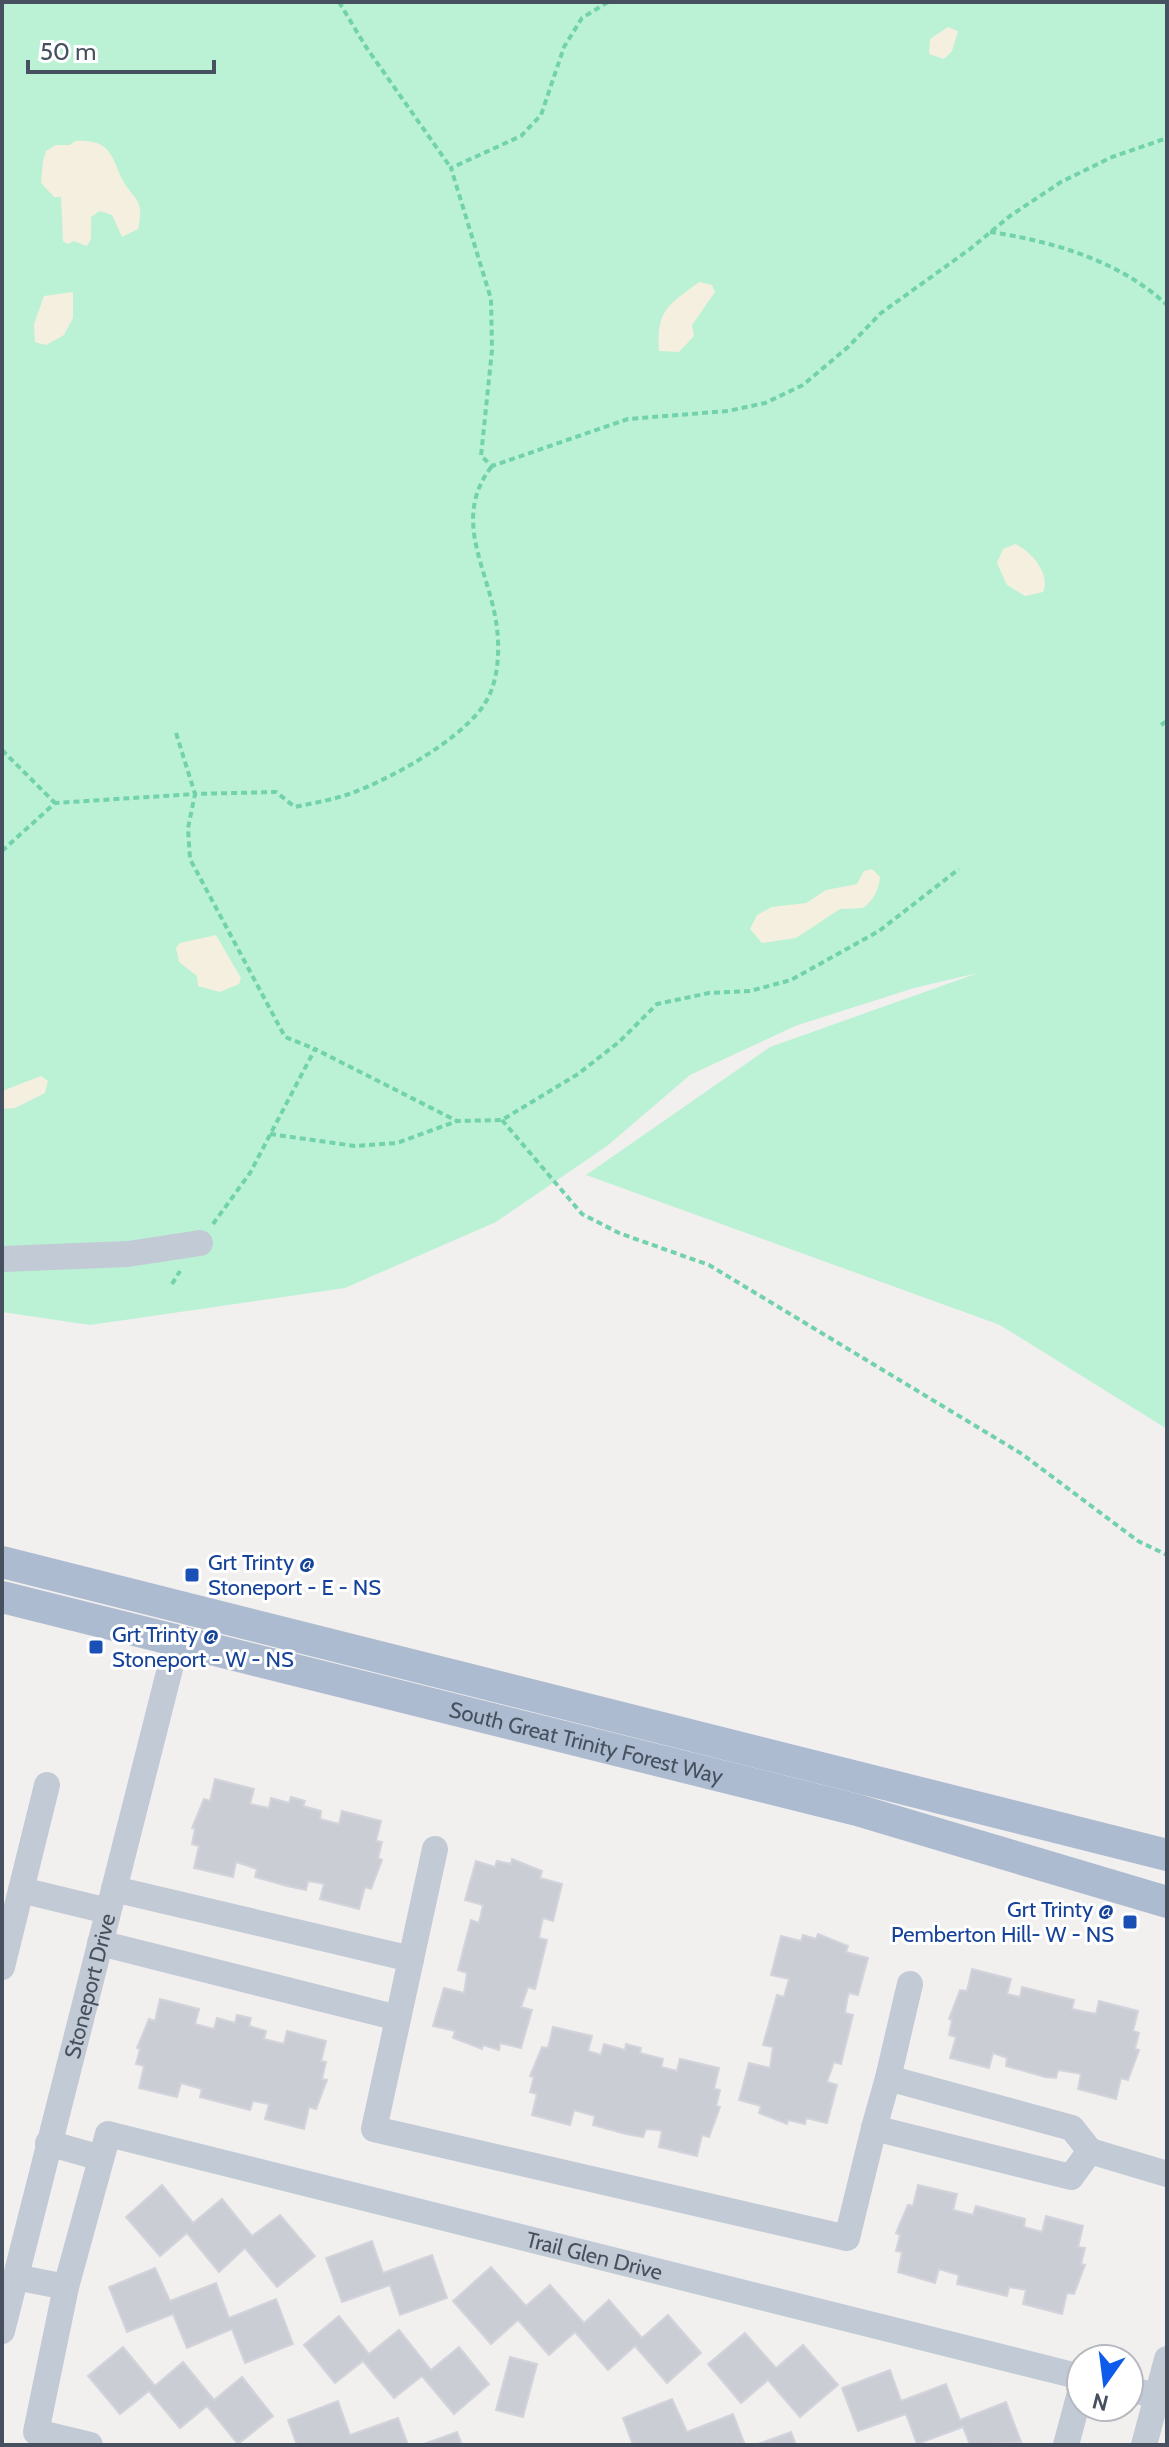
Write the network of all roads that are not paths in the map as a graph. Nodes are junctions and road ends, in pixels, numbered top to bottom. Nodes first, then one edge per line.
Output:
1 (200, 1243) road end
2 (2, 1259) edge
3 (2, 1562) edge
4 (2, 1597) edge
5 (177, 1641) junction
6 (47, 1785) dead end
7 (435, 1849) dead end
8 (1167, 1855) edge
9 (21, 1890) junction
10 (111, 1900) junction
11 (1167, 1902) edge
12 (100, 1943) junction
13 (411, 1959) junction
14 (2, 1967) edge
15 (910, 1984) dead end
16 (398, 2018) junction
17 (888, 2078) junction
18 (874, 2128) junction
19 (48, 2143) junction
20 (104, 2146) junction
21 (1090, 2151) junction
22 (1167, 2174) edge
23 (11, 2248) edge
24 (15, 2277) junction
25 (66, 2287) junction
26 (2, 2331) edge
27 (1167, 2361) edge
28 (1065, 2373) edge
29 (1145, 2393) edge
30 (1157, 2396) junction
31 (1072, 2423) edge
32 (90, 2445) edge
33 (1066, 2445) edge
34 (1144, 2445) edge

1 - 2 street
3 - 8 main road, South Great Trinity Forest Way
4 - 5 main road, South Great Trinity Forest Way
5 - 10 street, Stoneport Drive
5 - 11 main road, South Great Trinity Forest Way
6 - 9 street
7 - 13 street
9 - 10 street
9 - 14 street
10 - 12 street, Stoneport Drive
10 - 13 street
12 - 16 street
12 - 19 street, Stoneport Drive
13 - 16 street
15 - 17 street
16 - 18 street
17 - 18 street
17 - 21 street
18 - 21 street
19 - 20 street, Trail Glen Drive
19 - 23 street, Stoneport Drive
20 - 25 street
20 - 28 street, Trail Glen Drive
21 - 22 street
23 - 24 street, Stoneport Drive
24 - 25 street
24 - 26 street, Stoneport Drive
25 - 32 street
27 - 30 street
29 - 30 street
30 - 34 street
31 - 33 street

